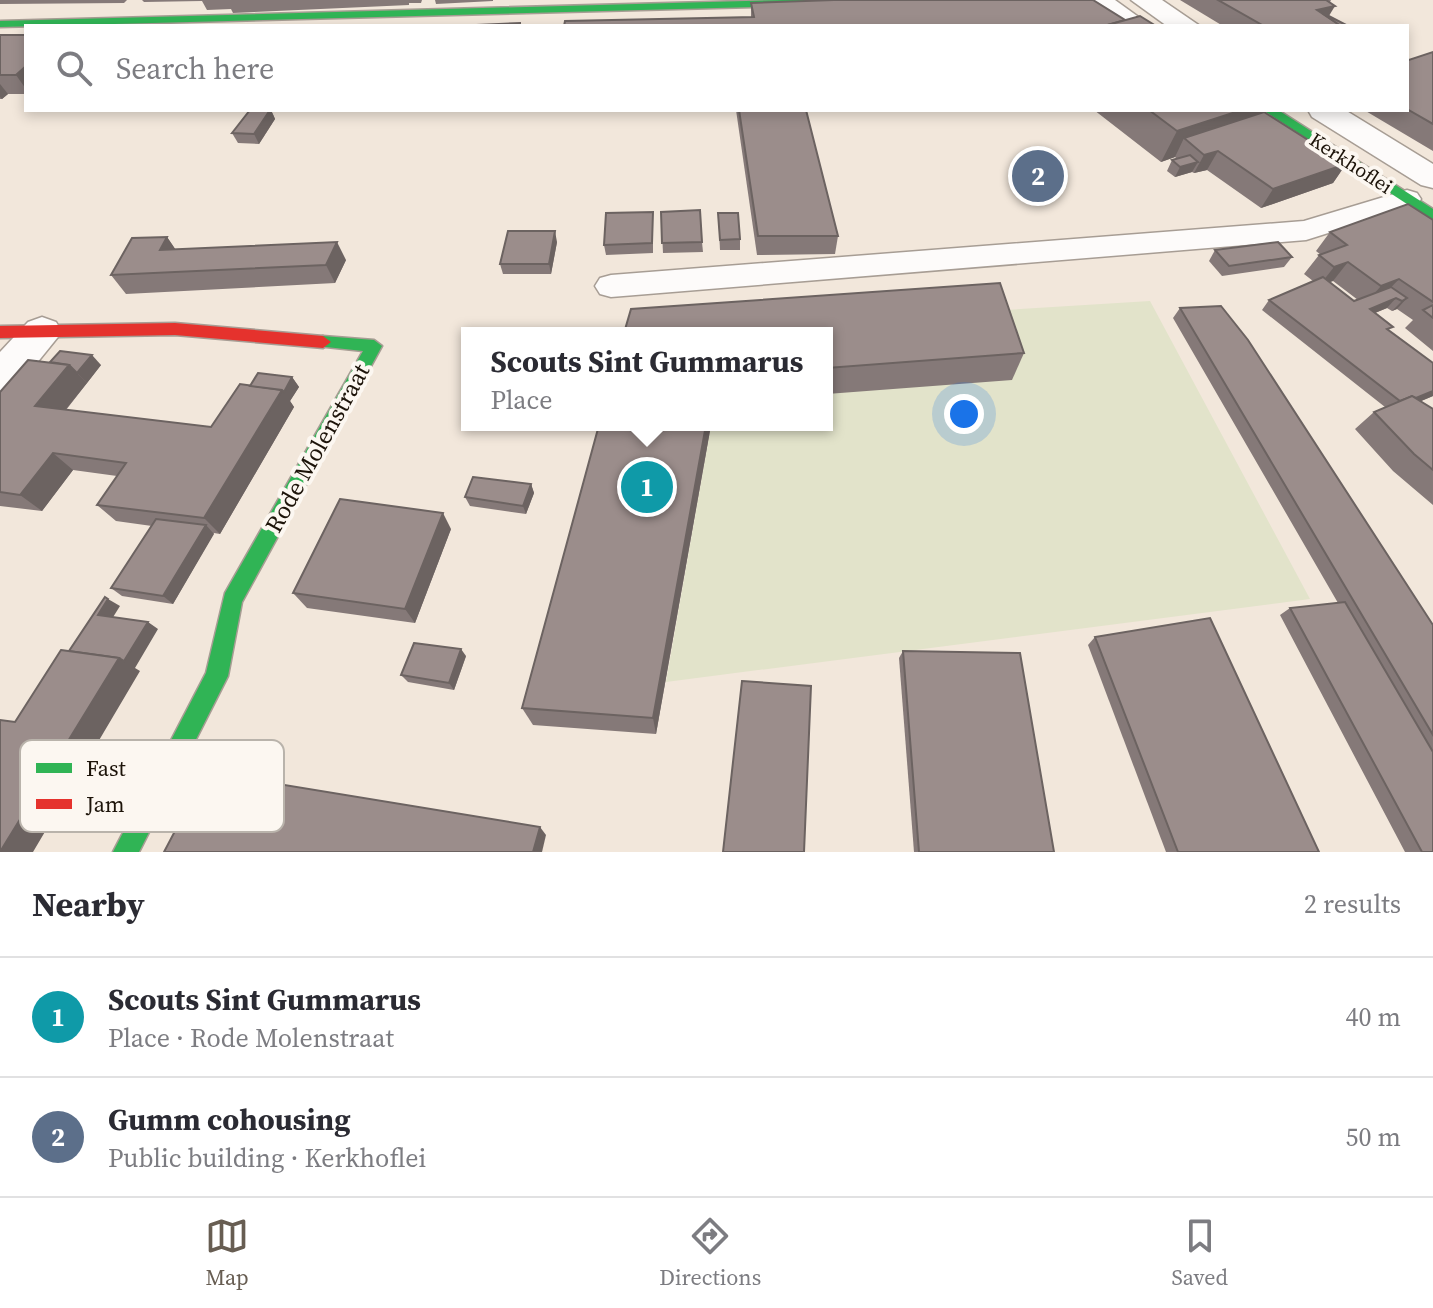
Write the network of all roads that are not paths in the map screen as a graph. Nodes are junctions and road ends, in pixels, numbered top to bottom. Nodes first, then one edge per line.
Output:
1 (905, 0) edge
2 (1097, 0) edge
3 (1144, 0) edge
4 (0, 24) edge
5 (1134, 24) edge
6 (1183, 24) edge
7 (1272, 112) edge
8 (1326, 112) edge
9 (1433, 178) edge
10 (1407, 199) junction
11 (1433, 216) edge
12 (611, 286) dead end
13 (0, 332) edge
14 (42, 332) junction
15 (0, 379) edge
16 (184, 740) edge
17 (136, 832) edge
18 (126, 852) edge

1 - 4 street
2 - 5 street
3 - 6 street
7 - 10 street, Kerkhoflei
8 - 9 street, Kerkhoflei
10 - 11 street, Kerkhoflei
10 - 12 lane
13 - 14 street, Rode Molenstraat
14 - 15 street
14 - 16 street, Rode Molenstraat
17 - 18 street, Rode Molenstraat

